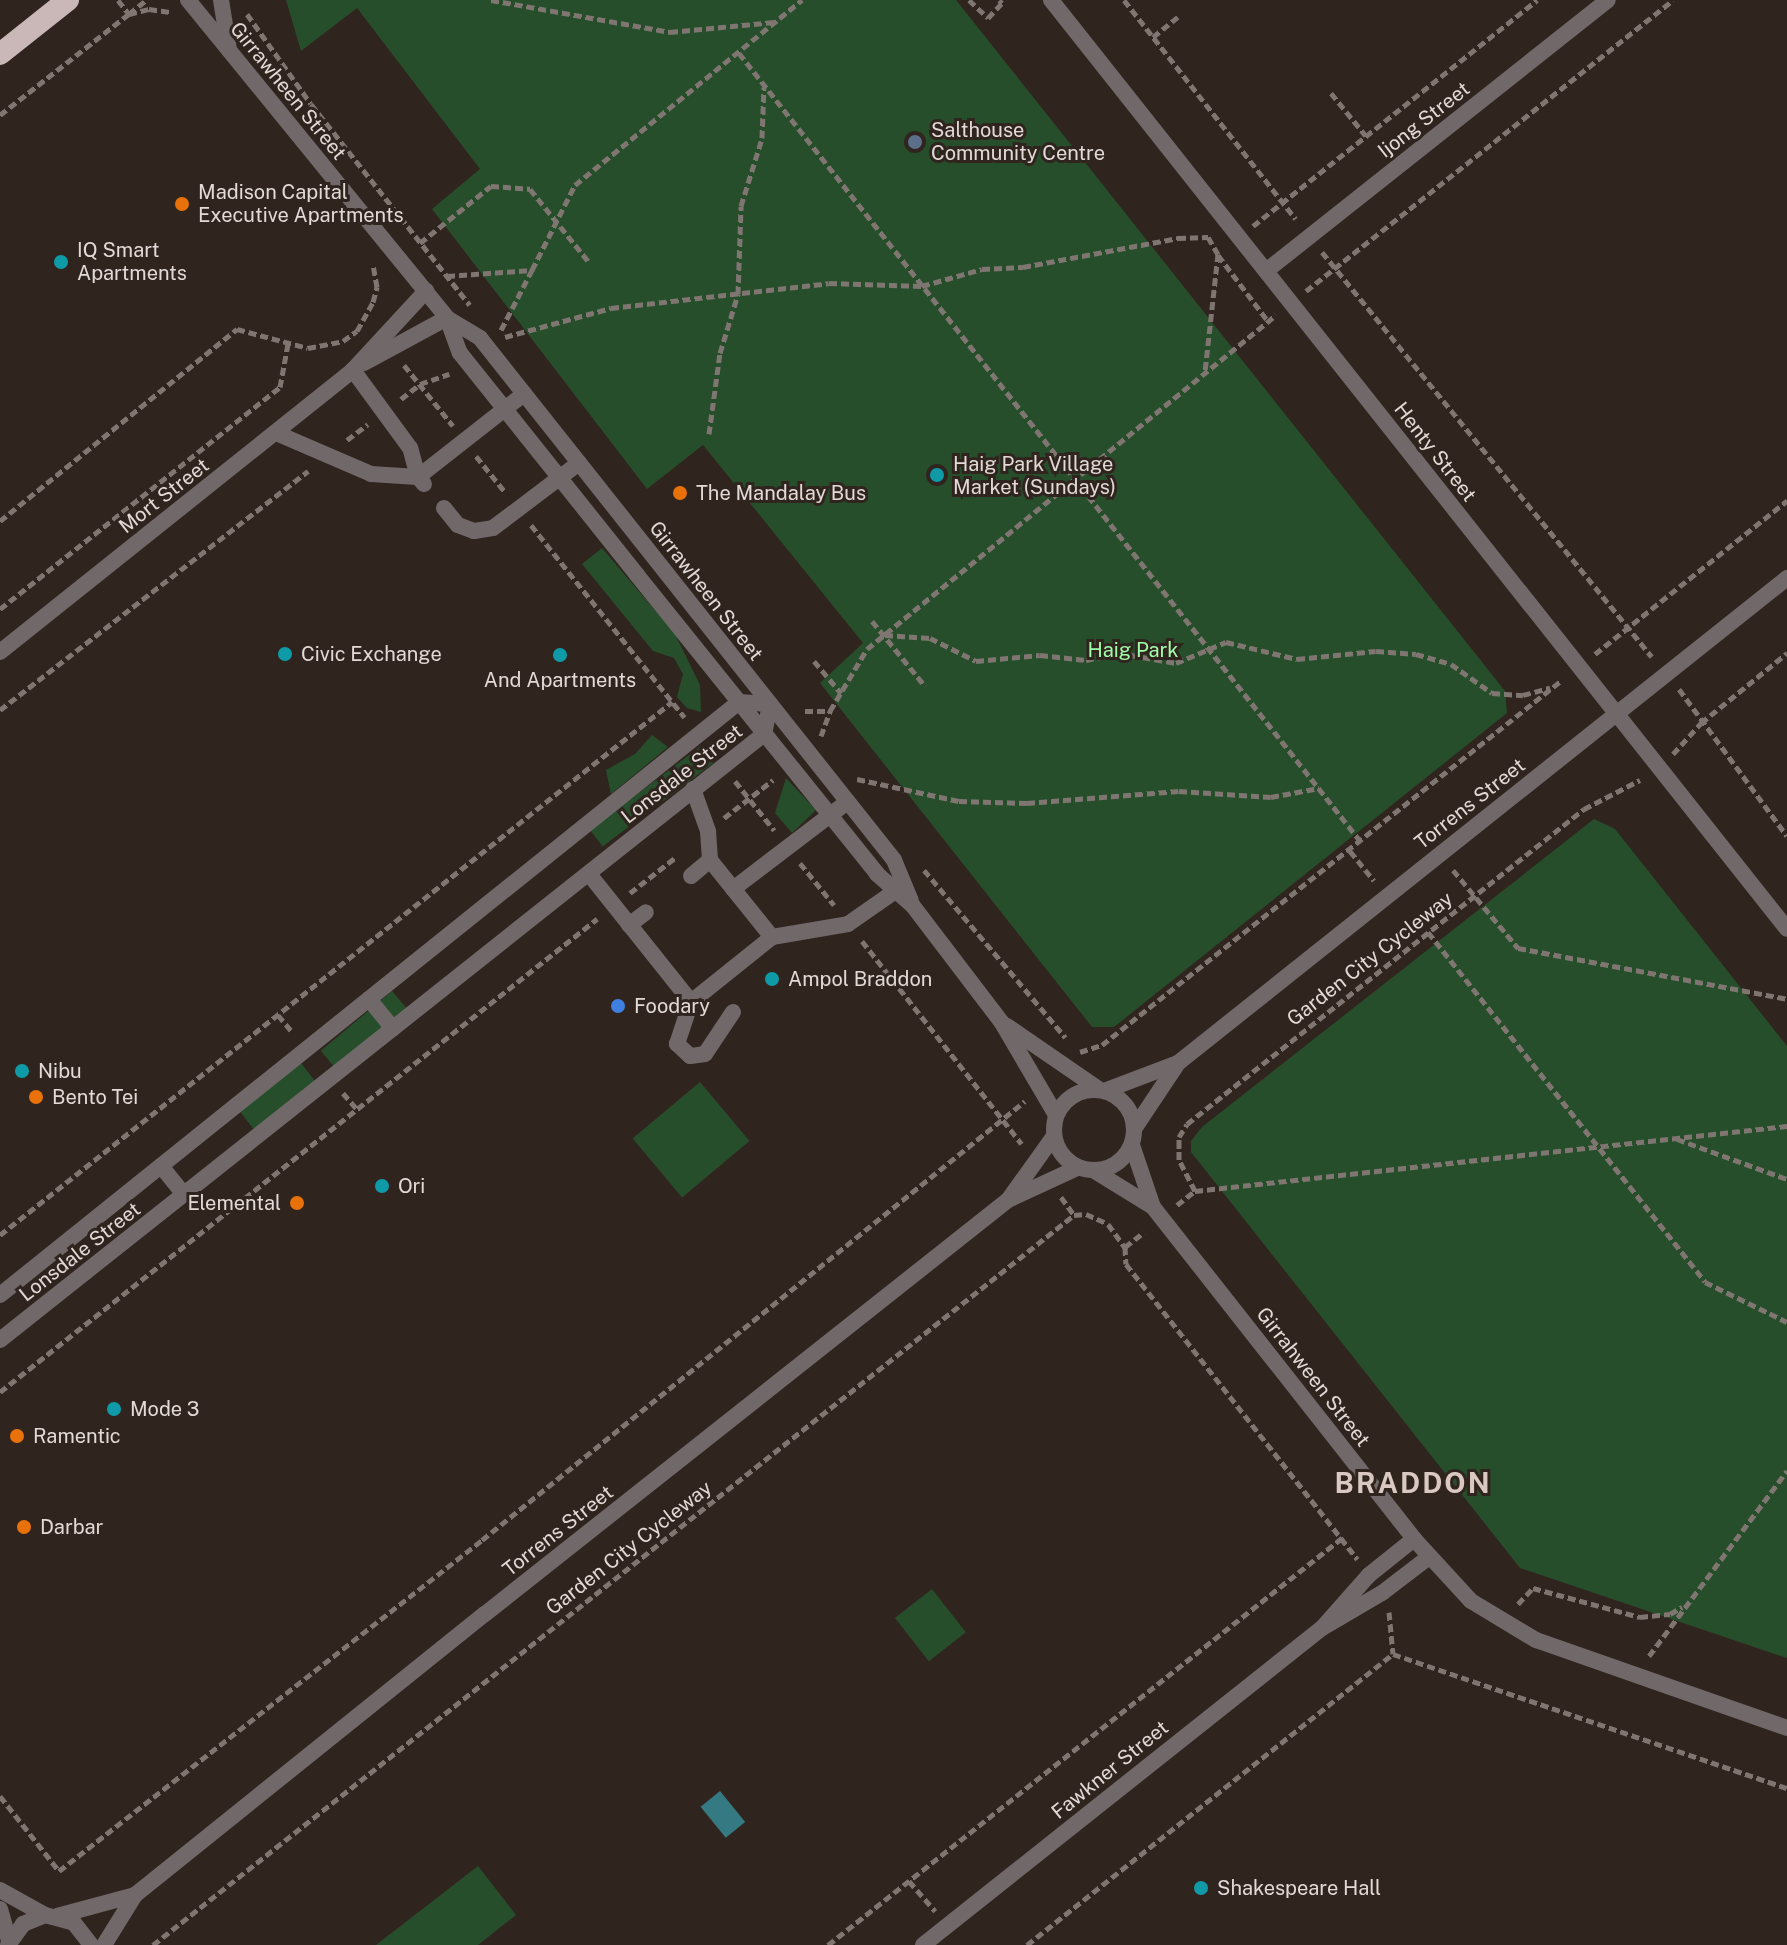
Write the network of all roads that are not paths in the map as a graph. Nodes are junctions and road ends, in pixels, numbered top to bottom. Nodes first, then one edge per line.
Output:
1 (68, 0) edge
2 (188, 0) edge
3 (221, 0) edge
4 (1051, 0) edge
5 (1608, 0) edge
6 (229, 50) junction
7 (0, 54) edge
8 (1266, 271) junction
9 (426, 291) junction
10 (447, 318) junction
11 (353, 370) junction
12 (524, 394) junction
13 (505, 409) junction
14 (276, 433) junction
15 (579, 463) junction
16 (560, 478) junction
17 (422, 481) junction
18 (444, 508) dead end
19 (1787, 578) edge
20 (0, 652) edge
21 (739, 702) junction
22 (770, 704) junction
23 (1616, 714) junction
24 (764, 734) junction
25 (693, 789) junction
26 (851, 795) junction
27 (830, 815) junction
28 (710, 860) junction
29 (589, 874) junction
30 (691, 876) dead end
31 (900, 888) junction
32 (733, 889) junction
33 (646, 912) dead end
34 (629, 925) junction
35 (1787, 929) edge
36 (772, 937) junction
37 (369, 999) junction
38 (691, 1002) junction
39 (733, 1012) dead end
40 (1002, 1023) junction
41 (393, 1029) junction
42 (1178, 1063) junction
43 (1102, 1090) junction
44 (1056, 1115) junction
45 (1054, 1136) junction
46 (1133, 1137) junction
47 (161, 1166) junction
48 (1086, 1169) junction
49 (184, 1194) junction
50 (1008, 1200) junction
51 (1153, 1207) junction
52 (0, 1295) edge
53 (0, 1340) edge
54 (1414, 1539) junction
55 (1429, 1557) junction
56 (1322, 1628) junction
57 (1787, 1728) edge
58 (0, 1890) edge
59 (135, 1895) junction
60 (0, 1909) edge
61 (51, 1916) junction
62 (9, 1943) edge
63 (91, 1945) edge
64 (104, 1945) edge
65 (923, 1945) edge

1 - 7 highway
2 - 6 street, Girrawheen Street
3 - 6 street
4 - 8 street, Henty Street
5 - 8 street, Ijong Street
6 - 9 street, Girrawheen Street
8 - 23 street, Henty Street
9 - 10 street, Girrawheen Street
9 - 11 street, Mort Street
10 - 11 street, Mort Street
10 - 12 street, Girrawheen Street
10 - 13 street, Girrawheen Street
11 - 14 street, Mort Street
11 - 17 street
12 - 13 street
12 - 15 street, Girrawheen Street
13 - 16 street, Girrawheen Street
13 - 17 street
14 - 17 street
14 - 20 street, Mort Street
15 - 16 street
15 - 22 street, Girrawheen Street
16 - 18 street
16 - 21 street, Girrawheen Street
19 - 23 street, Torrens Street
21 - 22 street, Lonsdale Street
21 - 24 street, Girrawheen Street
21 - 37 street, Lonsdale Street
22 - 24 street, Lonsdale Street
22 - 26 street, Girrawheen Street
23 - 35 street, Henty Street
23 - 42 street, Torrens Street
24 - 25 street, Lonsdale Street
24 - 27 street, Girrawheen Street
25 - 28 street
25 - 29 street, Lonsdale Street
26 - 27 street
26 - 31 street, Girrawheen Street
27 - 31 street, Girrawheen Street
27 - 32 street
28 - 30 street
28 - 32 street
29 - 34 street
29 - 41 street, Lonsdale Street
31 - 36 street
31 - 40 street, Girrawheen Street
32 - 36 street
33 - 34 street
34 - 38 street
36 - 38 street
37 - 41 street
37 - 47 street, Lonsdale Street
38 - 39 street
40 - 43 street, Girrawheen Street
40 - 44 street, Girrawheen Street
41 - 49 street, Lonsdale Street
42 - 43 street, Torrens Street
42 - 46 street, Torrens Street
43 - 44 street
43 - 46 street
44 - 45 street
45 - 48 street
45 - 50 street, Torrens Street
46 - 48 street
46 - 51 street, Girrahween Street
47 - 49 street
47 - 52 street, Lonsdale Street
48 - 50 street, Torrens Street
48 - 51 street, Girrahween Street
49 - 53 street, Lonsdale Street
50 - 59 street, Torrens Street
51 - 54 street, Girrahween Street
54 - 55 street, Girrahween Street
54 - 56 street, Fawkner Street
55 - 56 street, Fawkner Street
55 - 57 street, Girrahween Street
56 - 65 street, Fawkner Street
58 - 61 street
59 - 61 street, Torrens Street
59 - 64 street, Torrens Street
60 - 62 street
61 - 62 street, Torrens Street
61 - 63 street

